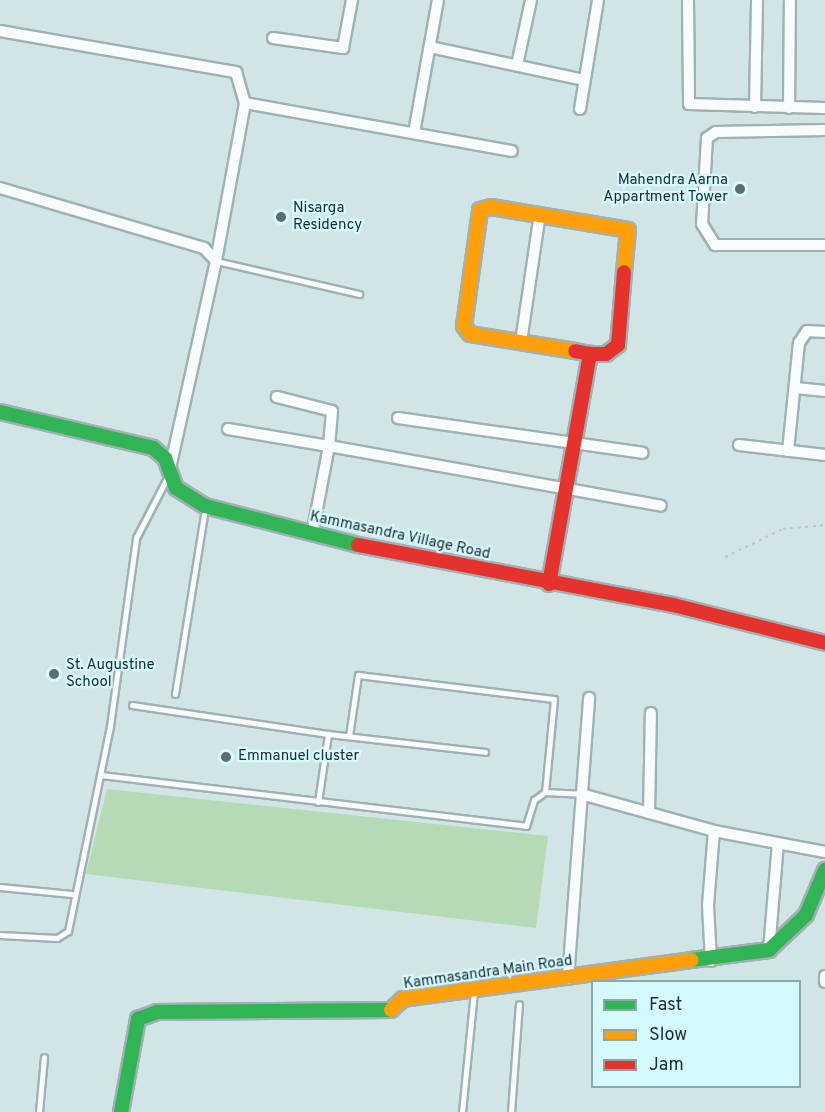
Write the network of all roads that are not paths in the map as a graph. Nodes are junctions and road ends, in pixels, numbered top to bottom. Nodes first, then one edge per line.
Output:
1 (352, 0) edge
2 (438, 0) edge
3 (531, 0) edge
4 (598, 0) edge
5 (688, 0) edge
6 (757, 0) edge
7 (790, 0) edge
8 (0, 31) edge
9 (273, 38) dead end
10 (430, 46) junction
11 (518, 65) junction
12 (584, 80) junction
13 (244, 103) junction
14 (755, 107) junction
15 (789, 108) junction
16 (825, 108) edge
17 (580, 109) dead end
18 (825, 130) edge
19 (414, 133) junction
20 (512, 151) dead end
21 (0, 188) edge
22 (540, 214) junction
23 (825, 245) edge
24 (216, 261) junction
25 (359, 294) dead end
26 (825, 332) edge
27 (521, 342) junction
28 (590, 354) junction
29 (796, 388) junction
30 (825, 391) edge
31 (277, 397) dead end
32 (0, 412) edge
33 (398, 417) dead end
34 (228, 429) dead end
35 (573, 443) junction
36 (739, 445) dead end
37 (329, 446) junction
38 (788, 451) junction
39 (643, 453) dead end
40 (825, 455) edge
41 (168, 476) junction
42 (564, 490) junction
43 (205, 506) junction
44 (661, 506) dead end
45 (312, 535) junction
46 (549, 584) junction
47 (825, 643) edge
48 (175, 694) dead end
49 (589, 698) dead end
50 (132, 705) dead end
51 (651, 713) dead end
52 (328, 734) junction
53 (349, 736) junction
54 (484, 752) dead end
55 (100, 775) junction
56 (545, 792) junction
57 (581, 794) junction
58 (318, 802) junction
59 (649, 813) junction
60 (714, 831) junction
61 (778, 843) junction
62 (825, 852) edge
63 (825, 870) edge
64 (0, 887) edge
65 (72, 894) junction
66 (0, 935) edge
67 (769, 950) junction
68 (711, 961) junction
69 (825, 976) edge
70 (568, 979) junction
71 (825, 982) edge
72 (474, 990) junction
73 (519, 1004) dead end
74 (44, 1057) dead end
75 (39, 1112) edge
76 (121, 1112) edge
77 (462, 1112) edge
78 (511, 1112) edge

1 - 9 street
2 - 10 street
3 - 11 street
4 - 12 street
5 - 14 street
6 - 14 street
7 - 15 street
8 - 13 street
10 - 11 street
10 - 19 street
11 - 12 street
12 - 17 street
13 - 19 street
13 - 24 street
14 - 15 street
15 - 16 street
18 - 23 street
19 - 20 street
21 - 24 street
22 - 27 street
22 - 27 street
22 - 28 street
24 - 25 lane
24 - 41 street
26 - 29 street
27 - 28 street
28 - 35 street
29 - 30 street
29 - 38 street
31 - 37 street
32 - 41 street, Kammasandra Village Road
33 - 35 street
34 - 37 street
35 - 39 street
35 - 42 street
36 - 38 street
37 - 42 street
37 - 45 street
38 - 40 street
41 - 43 street, Kammasandra Village Road
41 - 55 lane
42 - 44 street
42 - 46 street
43 - 45 street, Kammasandra Village Road
43 - 48 lane
45 - 46 street, Kammasandra Village Road
46 - 47 street, Kammasandra Village Road
49 - 57 street
50 - 52 lane
51 - 59 street
52 - 53 lane
52 - 58 lane
53 - 54 lane
53 - 56 lane
55 - 58 lane
55 - 65 lane
56 - 57 lane
56 - 58 lane
57 - 59 street
57 - 70 street
59 - 60 street
60 - 61 street
60 - 68 street
61 - 62 street
61 - 67 street
63 - 67 street
64 - 65 lane
65 - 66 lane
67 - 68 street, Kammasandra Main Road
68 - 70 street, Kammasandra Main Road
69 - 71 street
70 - 72 street, Kammasandra Main Road
72 - 76 street, Kammasandra Main Road
72 - 77 lane
73 - 78 lane
74 - 75 lane

